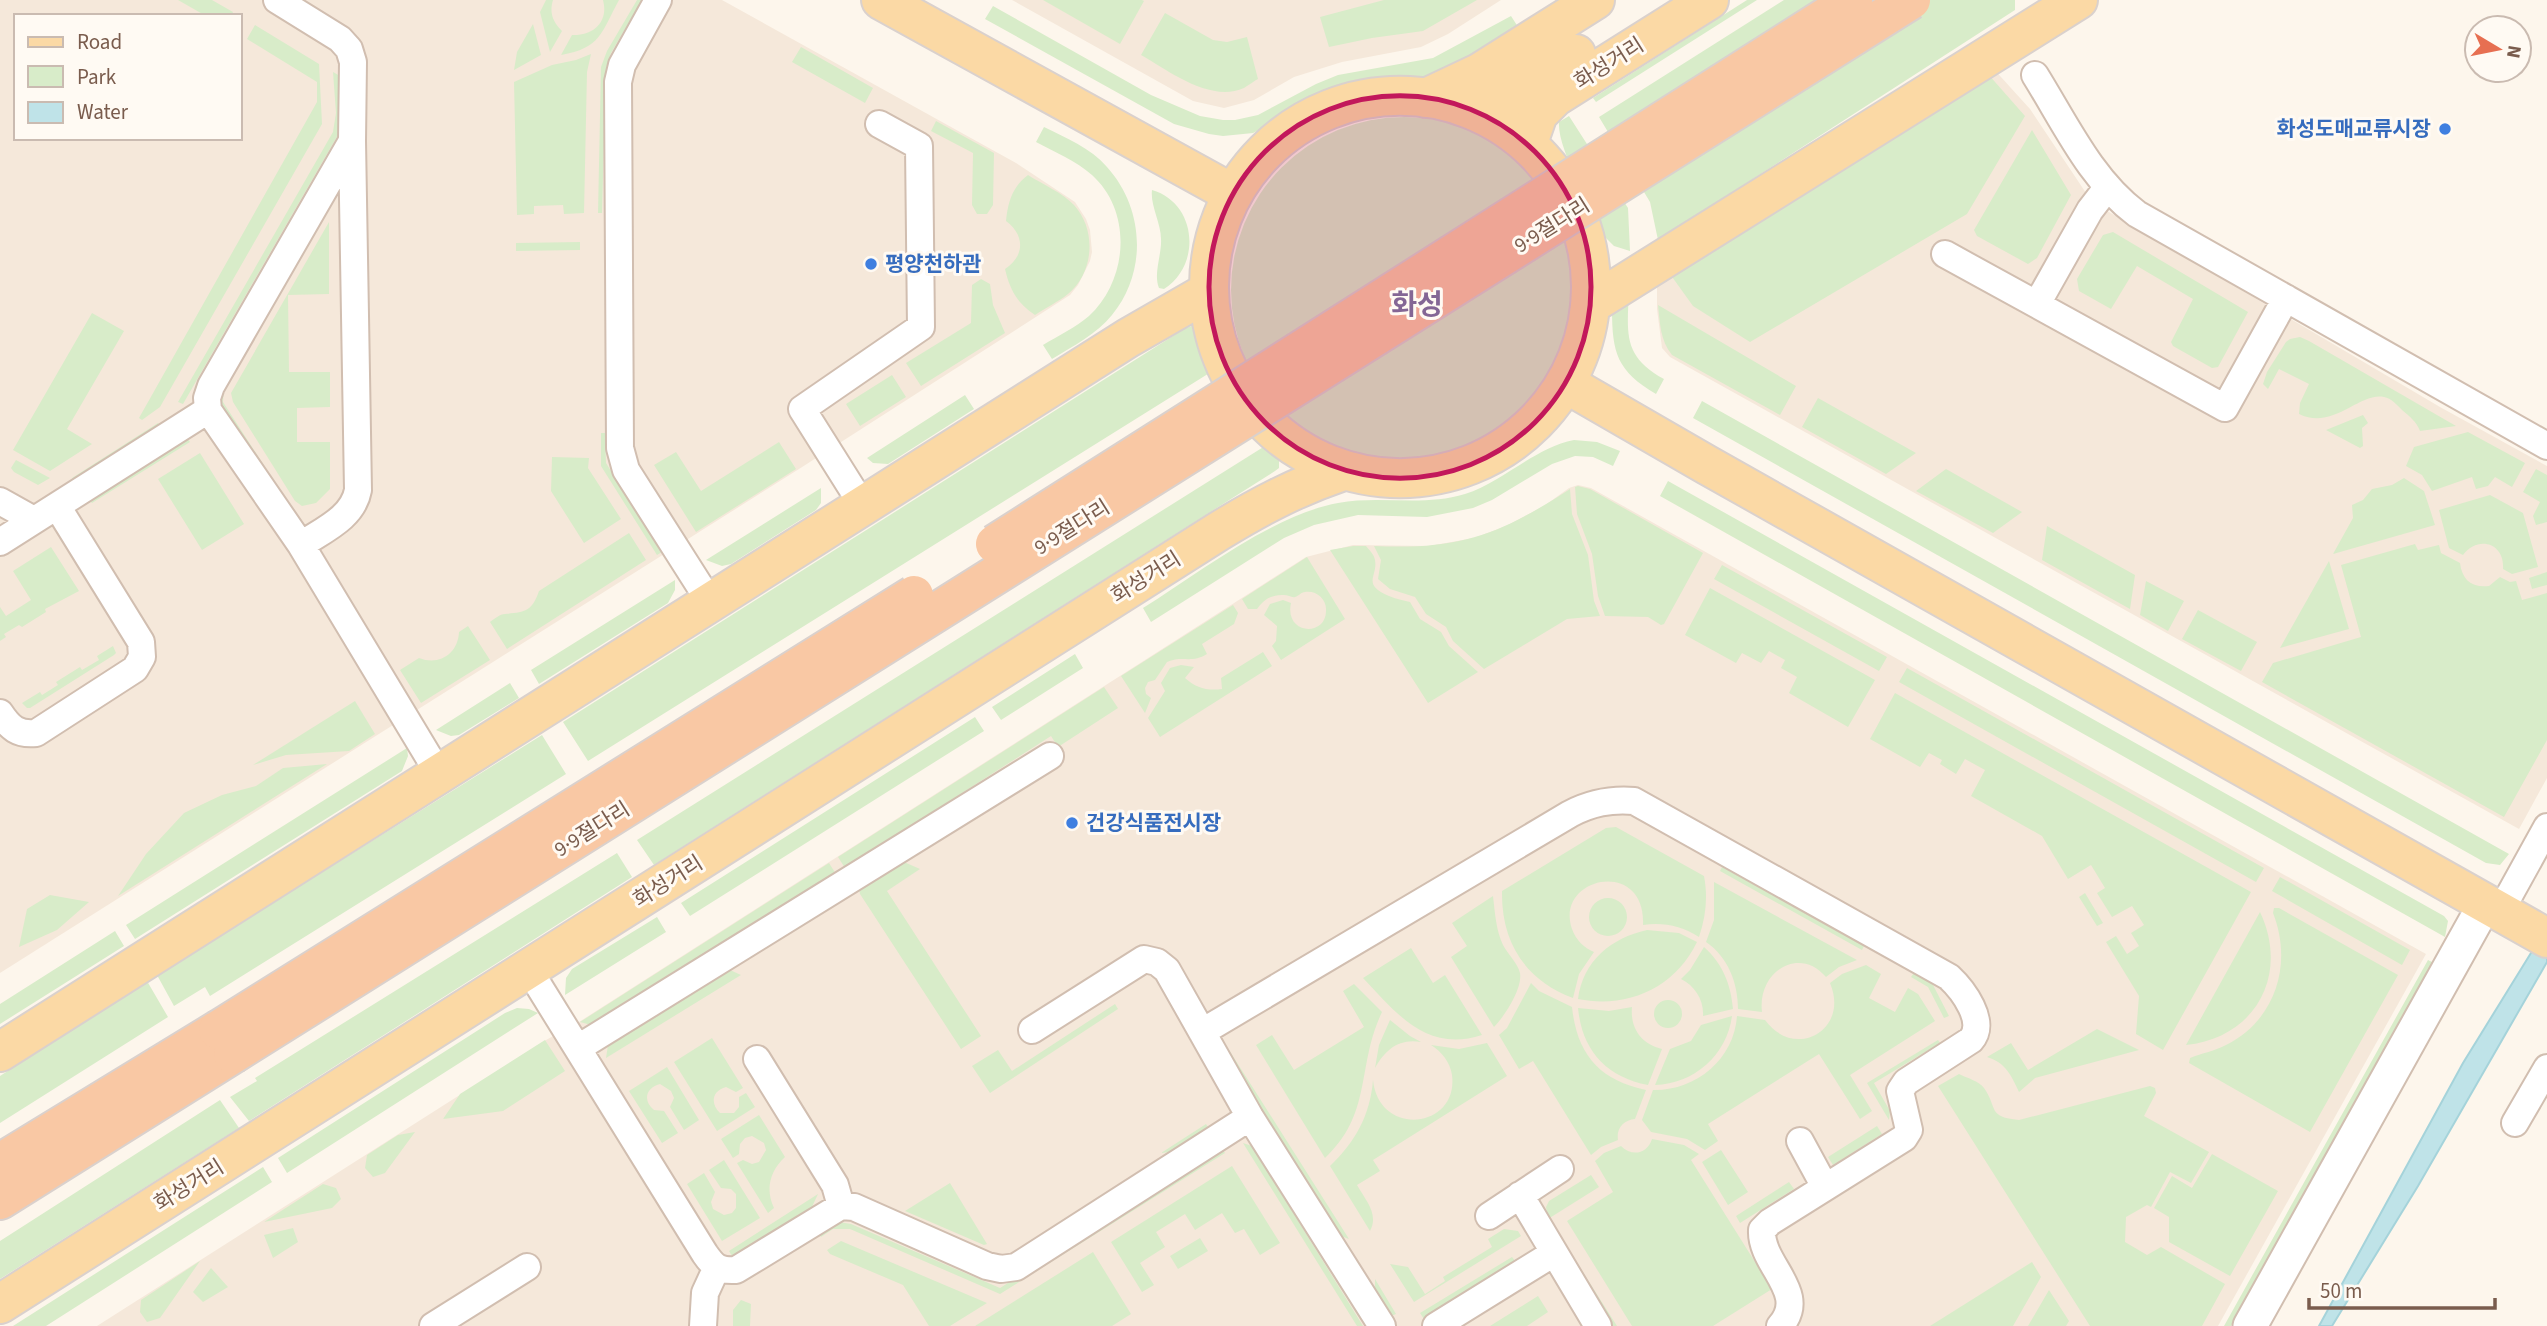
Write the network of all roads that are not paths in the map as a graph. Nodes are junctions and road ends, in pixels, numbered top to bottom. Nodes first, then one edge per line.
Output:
1 (277, 0) edge
2 (658, 0) edge
3 (881, 0) edge
4 (1595, 0) edge
5 (1661, 0) edge
6 (1709, 0) edge
7 (1853, 0) edge
8 (1911, 0) edge
9 (2078, 0) edge
10 (2035, 75) dead end
11 (1426, 98) junction
12 (1481, 114) junction
13 (879, 124) dead end
14 (352, 141) junction
15 (1528, 143) junction
16 (2107, 188) junction
17 (1233, 194) junction
18 (1945, 254) dead end
19 (1208, 292) junction
20 (2286, 298) junction
21 (2037, 304) junction
22 (1590, 305) junction
23 (1565, 383) junction
24 (208, 410) junction
25 (2547, 446) edge
26 (1343, 471) junction
27 (0, 501) edge
28 (57, 506) junction
29 (863, 506) junction
30 (34, 520) junction
31 (0, 542) edge
32 (301, 545) junction
33 (710, 602) junction
34 (0, 713) edge
35 (1050, 756) dead end
36 (439, 774) junction
37 (2547, 827) edge
38 (2492, 908) junction
39 (2542, 935) edge
40 (529, 970) junction
41 (1031, 1030) dead end
42 (1202, 1032) junction
43 (225, 1042) junction
44 (578, 1048) junction
45 (0, 1052) edge
46 (757, 1059) dead end
47 (2547, 1068) edge
48 (1250, 1116) junction
49 (2515, 1123) dead end
50 (1800, 1141) dead end
51 (0, 1163) edge
52 (1560, 1169) dead end
53 (1825, 1187) junction
54 (1520, 1195) junction
55 (0, 1200) edge
56 (841, 1206) junction
57 (1489, 1216) dead end
58 (1554, 1253) junction
59 (527, 1267) dead end
60 (716, 1269) junction
61 (0, 1304) edge
62 (433, 1326) edge
63 (703, 1326) edge
64 (1382, 1326) edge
65 (1436, 1326) edge
66 (1598, 1326) edge
67 (1780, 1326) edge
68 (2250, 1326) edge

1 - 14 street
2 - 33 street
3 - 17 main road
4 - 11 main road
5 - 12 main road
6 - 15 main road, 화성거리
7 - 43 highway, 9·9절다리, bridge
8 - 43 highway, 9·9절다리, bridge
9 - 22 main road
10 - 16 street
11 - 12 main road
11 - 17 main road
12 - 15 main road
13 - 29 street
14 - 24 street
14 - 32 street
15 - 22 main road
16 - 20 street
16 - 21 street
17 - 19 main road
18 - 21 street
19 - 26 main road
19 - 29 main road
20 - 21 street
20 - 25 street
22 - 23 main road
23 - 26 main road
23 - 38 main road
24 - 28 street
24 - 32 street
26 - 40 main road, 화성거리
27 - 30 street
28 - 30 street
28 - 34 street
29 - 33 main road
30 - 31 street
32 - 36 street
33 - 36 main road
35 - 44 street
36 - 45 main road
37 - 38 street
38 - 39 main road
38 - 68 street
40 - 44 street
40 - 61 main road, 화성거리
41 - 42 street
42 - 48 street
42 - 53 street
43 - 51 highway
43 - 55 highway
44 - 60 street
46 - 56 street
47 - 49 street
48 - 56 street
48 - 64 street
50 - 53 street
52 - 54 street
53 - 67 street
54 - 57 street
54 - 58 street
56 - 60 street
58 - 65 street
58 - 66 street
59 - 62 street
60 - 63 street

